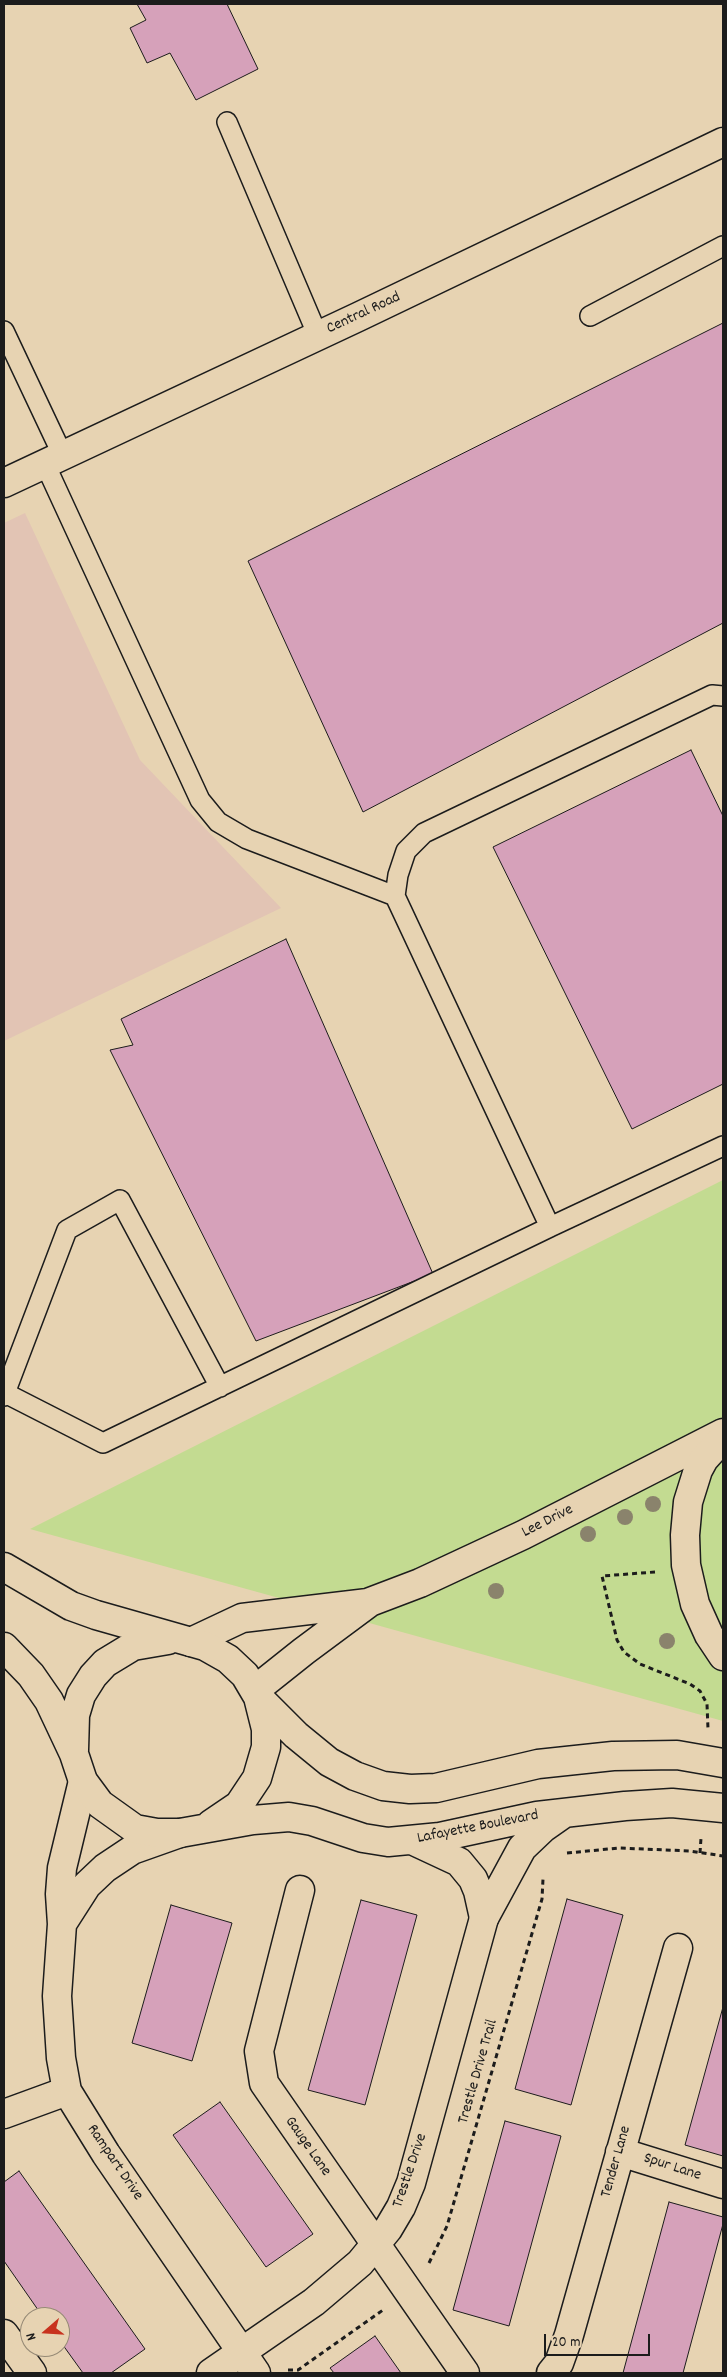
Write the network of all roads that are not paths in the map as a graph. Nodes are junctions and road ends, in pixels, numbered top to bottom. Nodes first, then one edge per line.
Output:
1 (228, 122) dead end
2 (723, 142) edge
3 (723, 246) edge
4 (590, 316) dead end
5 (4, 331) edge
6 (318, 336) junction
7 (54, 460) junction
8 (4, 483) edge
9 (723, 696) edge
10 (394, 896) junction
11 (723, 1146) edge
12 (550, 1227) junction
13 (220, 1386) junction
14 (4, 1394) edge
15 (723, 1433) edge
16 (723, 1438) edge
17 (4, 1567) edge
18 (370, 1602) junction
19 (185, 1641) junction
20 (4, 1647) edge
21 (723, 1656) edge
22 (257, 1694) junction
23 (74, 1754) junction
24 (723, 1763) edge
25 (83, 1781) junction
26 (723, 1808) edge
27 (564, 1813) junction
28 (206, 1827) junction
29 (180, 1834) junction
30 (414, 1841) junction
31 (300, 1890) dead end
32 (484, 1918) junction
33 (62, 1924) junction
34 (678, 1948) dead end
35 (68, 2091) junction
36 (4, 2114) edge
37 (620, 2152) junction
38 (723, 2184) edge
39 (375, 2245) junction
40 (4, 2334) edge
41 (249, 2362) edge
42 (32, 2373) edge
43 (211, 2373) edge
44 (465, 2373) edge
45 (551, 2373) edge

1 - 6 lane
2 - 6 street, Central Road
3 - 4 lane
5 - 7 lane
6 - 7 street, Central Road
7 - 8 street, Central Road
7 - 10 lane
9 - 10 lane
10 - 12 lane
11 - 12 lane
12 - 13 lane
13 - 14 lane
13 - 14 lane
15 - 18 street, Lee Drive
16 - 21 street
17 - 19 street, Lafayette Boulevard
18 - 19 street
18 - 22 street
19 - 22 street, Lafayette Boulevard
19 - 23 street, Lafayette Boulevard
20 - 23 street, Lafayette Boulevard
22 - 24 street, Lafayette Boulevard
22 - 28 street, Lafayette Boulevard
23 - 25 street, Lafayette Boulevard
25 - 29 street, Lafayette Boulevard
25 - 33 street, Rampart Drive
26 - 27 street, Lafayette Boulevard
27 - 30 street, Lafayette Boulevard
27 - 32 street
28 - 29 street, Lafayette Boulevard
28 - 30 street, Lafayette Boulevard
29 - 33 street
30 - 32 street
31 - 39 street, Gauge Lane
32 - 39 street, Trestle Drive
33 - 35 street, Rampart Drive
34 - 37 street, Tender Lane
35 - 36 street
35 - 41 street, Rampart Drive
37 - 38 street, Spur Lane
37 - 45 street, Tender Lane
39 - 41 street, Trestle Drive
39 - 44 street, Gauge Lane
40 - 42 street
41 - 43 street, Trestle Drive

